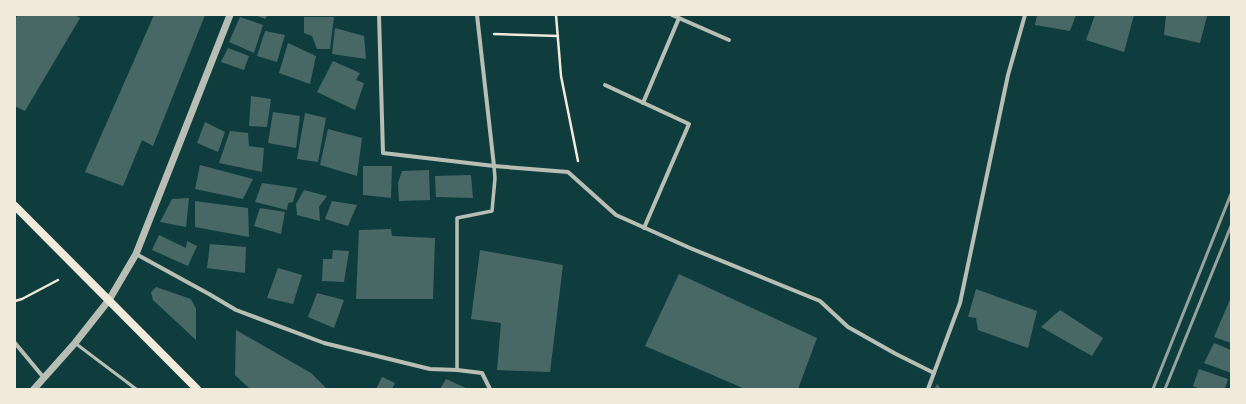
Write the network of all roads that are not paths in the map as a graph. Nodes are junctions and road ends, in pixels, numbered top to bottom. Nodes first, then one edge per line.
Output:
1 (230, 15) edge
2 (379, 15) edge
3 (477, 15) edge
4 (672, 15) edge
5 (1024, 15) edge
6 (679, 18) junction
7 (729, 40) dead end
8 (605, 85) dead end
9 (643, 103) junction
10 (494, 166) junction
11 (15, 206) edge
12 (644, 228) junction
13 (136, 254) junction
14 (109, 300) junction
15 (15, 343) edge
16 (75, 344) junction
17 (457, 370) junction
18 (934, 373) junction
19 (44, 378) junction
20 (34, 389) edge
21 (136, 389) edge
22 (197, 389) edge
23 (490, 389) edge
24 (928, 389) edge

1 - 13 street
2 - 10 street
3 - 10 street
4 - 6 street
5 - 18 street
6 - 7 street
6 - 9 street
8 - 9 street
9 - 12 street
10 - 12 street
10 - 17 street
11 - 14 main road
12 - 18 street
13 - 14 street
13 - 17 street
14 - 16 street
14 - 22 main road
15 - 19 street
16 - 19 street
16 - 21 lane
17 - 23 street
18 - 24 street
19 - 20 street

